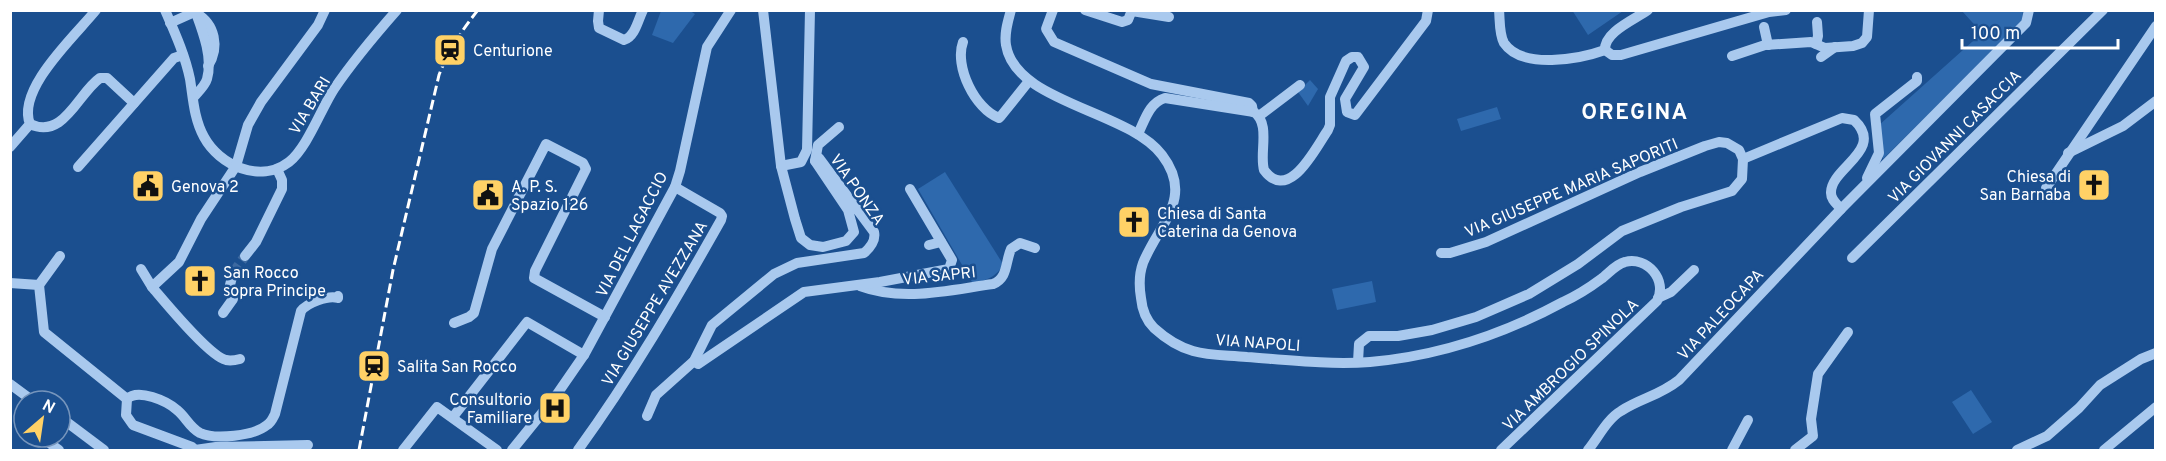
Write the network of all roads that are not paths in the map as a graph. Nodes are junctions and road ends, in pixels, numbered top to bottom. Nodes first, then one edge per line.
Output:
1 (96, 10) edge
2 (165, 10) edge
3 (325, 10) edge
4 (397, 10) edge
5 (599, 10) edge
6 (643, 10) edge
7 (731, 10) edge
8 (764, 10) edge
9 (810, 10) edge
10 (1011, 10) edge
11 (1053, 10) edge
12 (1085, 10) edge
13 (1428, 10) edge
14 (1499, 10) edge
15 (1506, 10) edge
16 (1648, 10) edge
17 (1786, 10) edge
18 (1869, 10) edge
19 (2029, 10) edge
20 (2103, 10) edge
21 (1132, 11) edge
22 (198, 12) edge
23 (1169, 17) dead end
24 (1817, 22) dead end
25 (170, 23) junction
26 (1500, 25) junction
27 (2156, 26) edge
28 (1764, 27) dead end
29 (963, 42) dead end
30 (1816, 44) junction
31 (1768, 45) junction
32 (1835, 47) junction
33 (1605, 50) junction
34 (183, 55) junction
35 (1732, 56) dead end
36 (1821, 57) dead end
37 (1917, 77) dead end
38 (1029, 81) junction
39 (1300, 85) dead end
40 (193, 98) junction
41 (2156, 101) edge
42 (135, 103) junction
43 (1256, 114) junction
44 (30, 124) junction
45 (840, 127) dead end
46 (1138, 134) junction
47 (10, 147) edge
48 (2068, 153) junction
49 (1743, 159) junction
50 (815, 161) junction
51 (78, 166) dead end
52 (236, 166) junction
53 (781, 166) junction
54 (277, 169) junction
55 (1865, 184) junction
56 (675, 187) junction
57 (2046, 188) dead end
58 (910, 189) dead end
59 (1841, 209) junction
60 (941, 242) junction
61 (929, 245) dead end
62 (1035, 248) dead end
63 (1441, 252) dead end
64 (60, 256) dead end
65 (245, 256) tunnel mouth
66 (1852, 258) dead end
67 (141, 269) dead end
68 (1694, 270) dead end
69 (233, 273) tunnel mouth
70 (10, 283) edge
71 (857, 284) junction
72 (39, 285) junction
73 (152, 287) junction
74 (338, 296) dead end
75 (1658, 298) junction
76 (223, 313) dead end
77 (605, 317) junction
78 (453, 323) dead end
79 (1848, 332) dead end
80 (2156, 352) edge
81 (584, 355) junction
82 (240, 359) dead end
83 (694, 361) junction
84 (1358, 362) junction
85 (127, 399) junction
86 (2156, 408) edge
87 (646, 416) dead end
88 (453, 417) junction
89 (1748, 420) dead end
90 (72, 426) edge
91 (308, 445) dead end
92 (104, 450) edge
93 (195, 450) edge
94 (403, 450) edge
95 (497, 450) edge
96 (512, 450) edge
97 (578, 450) edge
98 (1501, 450) edge
99 (1588, 450) edge
100 (1731, 450) edge
101 (1795, 450) edge
102 (2017, 450) edge
103 (2104, 450) edge

1 - 44 street
2 - 25 street
3 - 52 street
4 - 54 street, VIA BARI
5 - 6 street
7 - 56 street, VIA DEL LAGACCIO
8 - 53 street, VIA PONZA
9 - 53 street
10 - 38 street, VIA NAPOLI
11 - 43 street
12 - 21 street
13 - 43 street
14 - 26 street
15 - 26 street
16 - 33 street
17 - 33 street
18 - 32 street
19 - 55 street, VIA PALEOCAPA
20 - 66 street, VIA GIOVANNI CASACCIA
21 - 23 street
22 - 25 street
22 - 40 street
24 - 30 street
25 - 34 street
26 - 33 street
27 - 48 street
28 - 31 street
29 - 38 street
30 - 31 street
30 - 32 street
31 - 35 street
32 - 36 street
34 - 40 street
34 - 42 street
37 - 55 street, VIA PALEOCAPA
38 - 46 street, VIA NAPOLI
39 - 43 street
40 - 52 street
41 - 48 street
42 - 44 street
42 - 51 street
43 - 46 street
44 - 47 street
45 - 50 street
46 - 84 street, VIA NAPOLI
48 - 57 street
49 - 59 street
49 - 63 street, VIA GIUSEPPE MARIA SAPORITI
49 - 84 street
50 - 53 street, VIA PONZA
50 - 83 street, VIA PONZA
52 - 54 street
52 - 73 street
54 - 65 street
55 - 59 street, VIA PALEOCAPA
56 - 77 street, VIA DEL LAGACCIO
56 - 97 street, VIA GIUSEPPE AVEZZANA
58 - 60 street
59 - 99 street, VIA PALEOCAPA
60 - 61 street
60 - 71 street
62 - 71 street, VIA SAPRI
64 - 72 street
67 - 73 street
68 - 75 street, VIA AMBROGIO SPINOLA
69 - 76 street
70 - 72 street
71 - 83 street
72 - 85 street
73 - 82 street
74 - 85 street
75 - 84 street, VIA NAPOLI
75 - 98 street, VIA AMBROGIO SPINOLA
77 - 78 street
77 - 81 street, VIA DEL LAGACCIO
79 - 101 street
80 - 102 street
81 - 88 street
81 - 96 street, VIA DEL LAGACCIO
83 - 87 street, VIA PONZA
85 - 93 street
86 - 103 street
88 - 94 street
88 - 95 street
89 - 100 street
90 - 92 street
91 - 93 street

